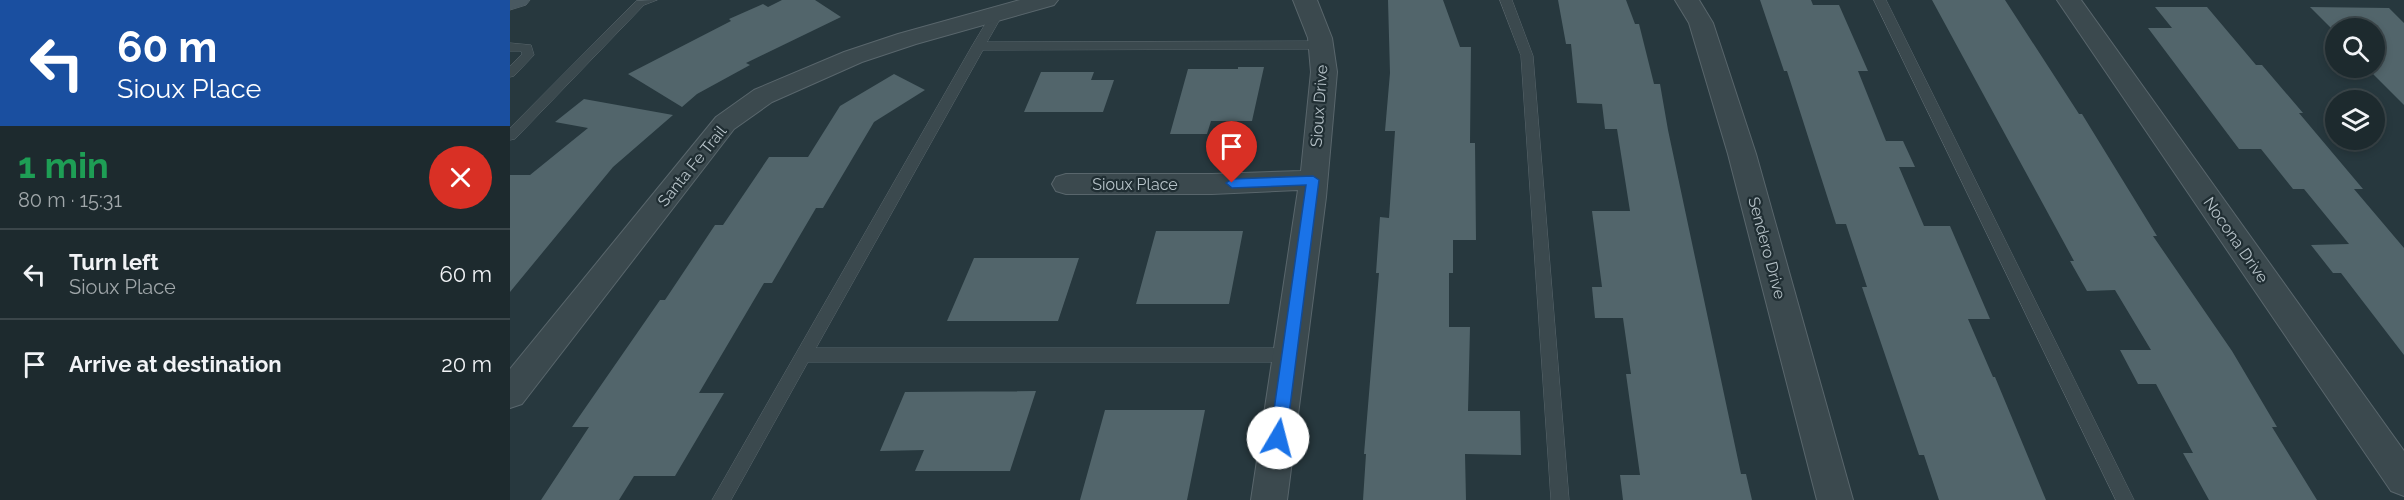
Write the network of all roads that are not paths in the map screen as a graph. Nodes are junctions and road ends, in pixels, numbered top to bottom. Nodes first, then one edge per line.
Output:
1 (517, 0) edge
2 (651, 0) edge
3 (1046, 0) edge
4 (1305, 0) edge
5 (1506, 0) edge
6 (1687, 0) edge
7 (1880, 0) edge
8 (2069, 0) edge
9 (510, 2) edge
10 (997, 14) junction
11 (1320, 45) junction
12 (978, 46) junction
13 (510, 47) edge
14 (510, 73) edge
15 (510, 136) edge
16 (1313, 180) junction
17 (1066, 184) dead end
18 (803, 355) junction
19 (1290, 355) junction
20 (510, 394) edge
21 (2404, 480) edge
22 (721, 500) edge
23 (1269, 500) edge
24 (1560, 500) edge
25 (1835, 500) edge
26 (2125, 500) edge

1 - 9 main road
2 - 15 lane
3 - 10 street, Santa Fe Trail
4 - 11 street, Sioux Drive
5 - 24 lane
6 - 25 street, Sendero Drive
7 - 26 lane
8 - 21 street, Nocona Drive
10 - 12 lane
10 - 20 street, Santa Fe Trail
11 - 12 lane
11 - 16 street, Sioux Drive
12 - 18 lane
13 - 14 lane
16 - 17 street, Sioux Place
16 - 19 street, Sioux Drive
18 - 19 lane
18 - 22 lane
19 - 23 street, Sioux Drive

